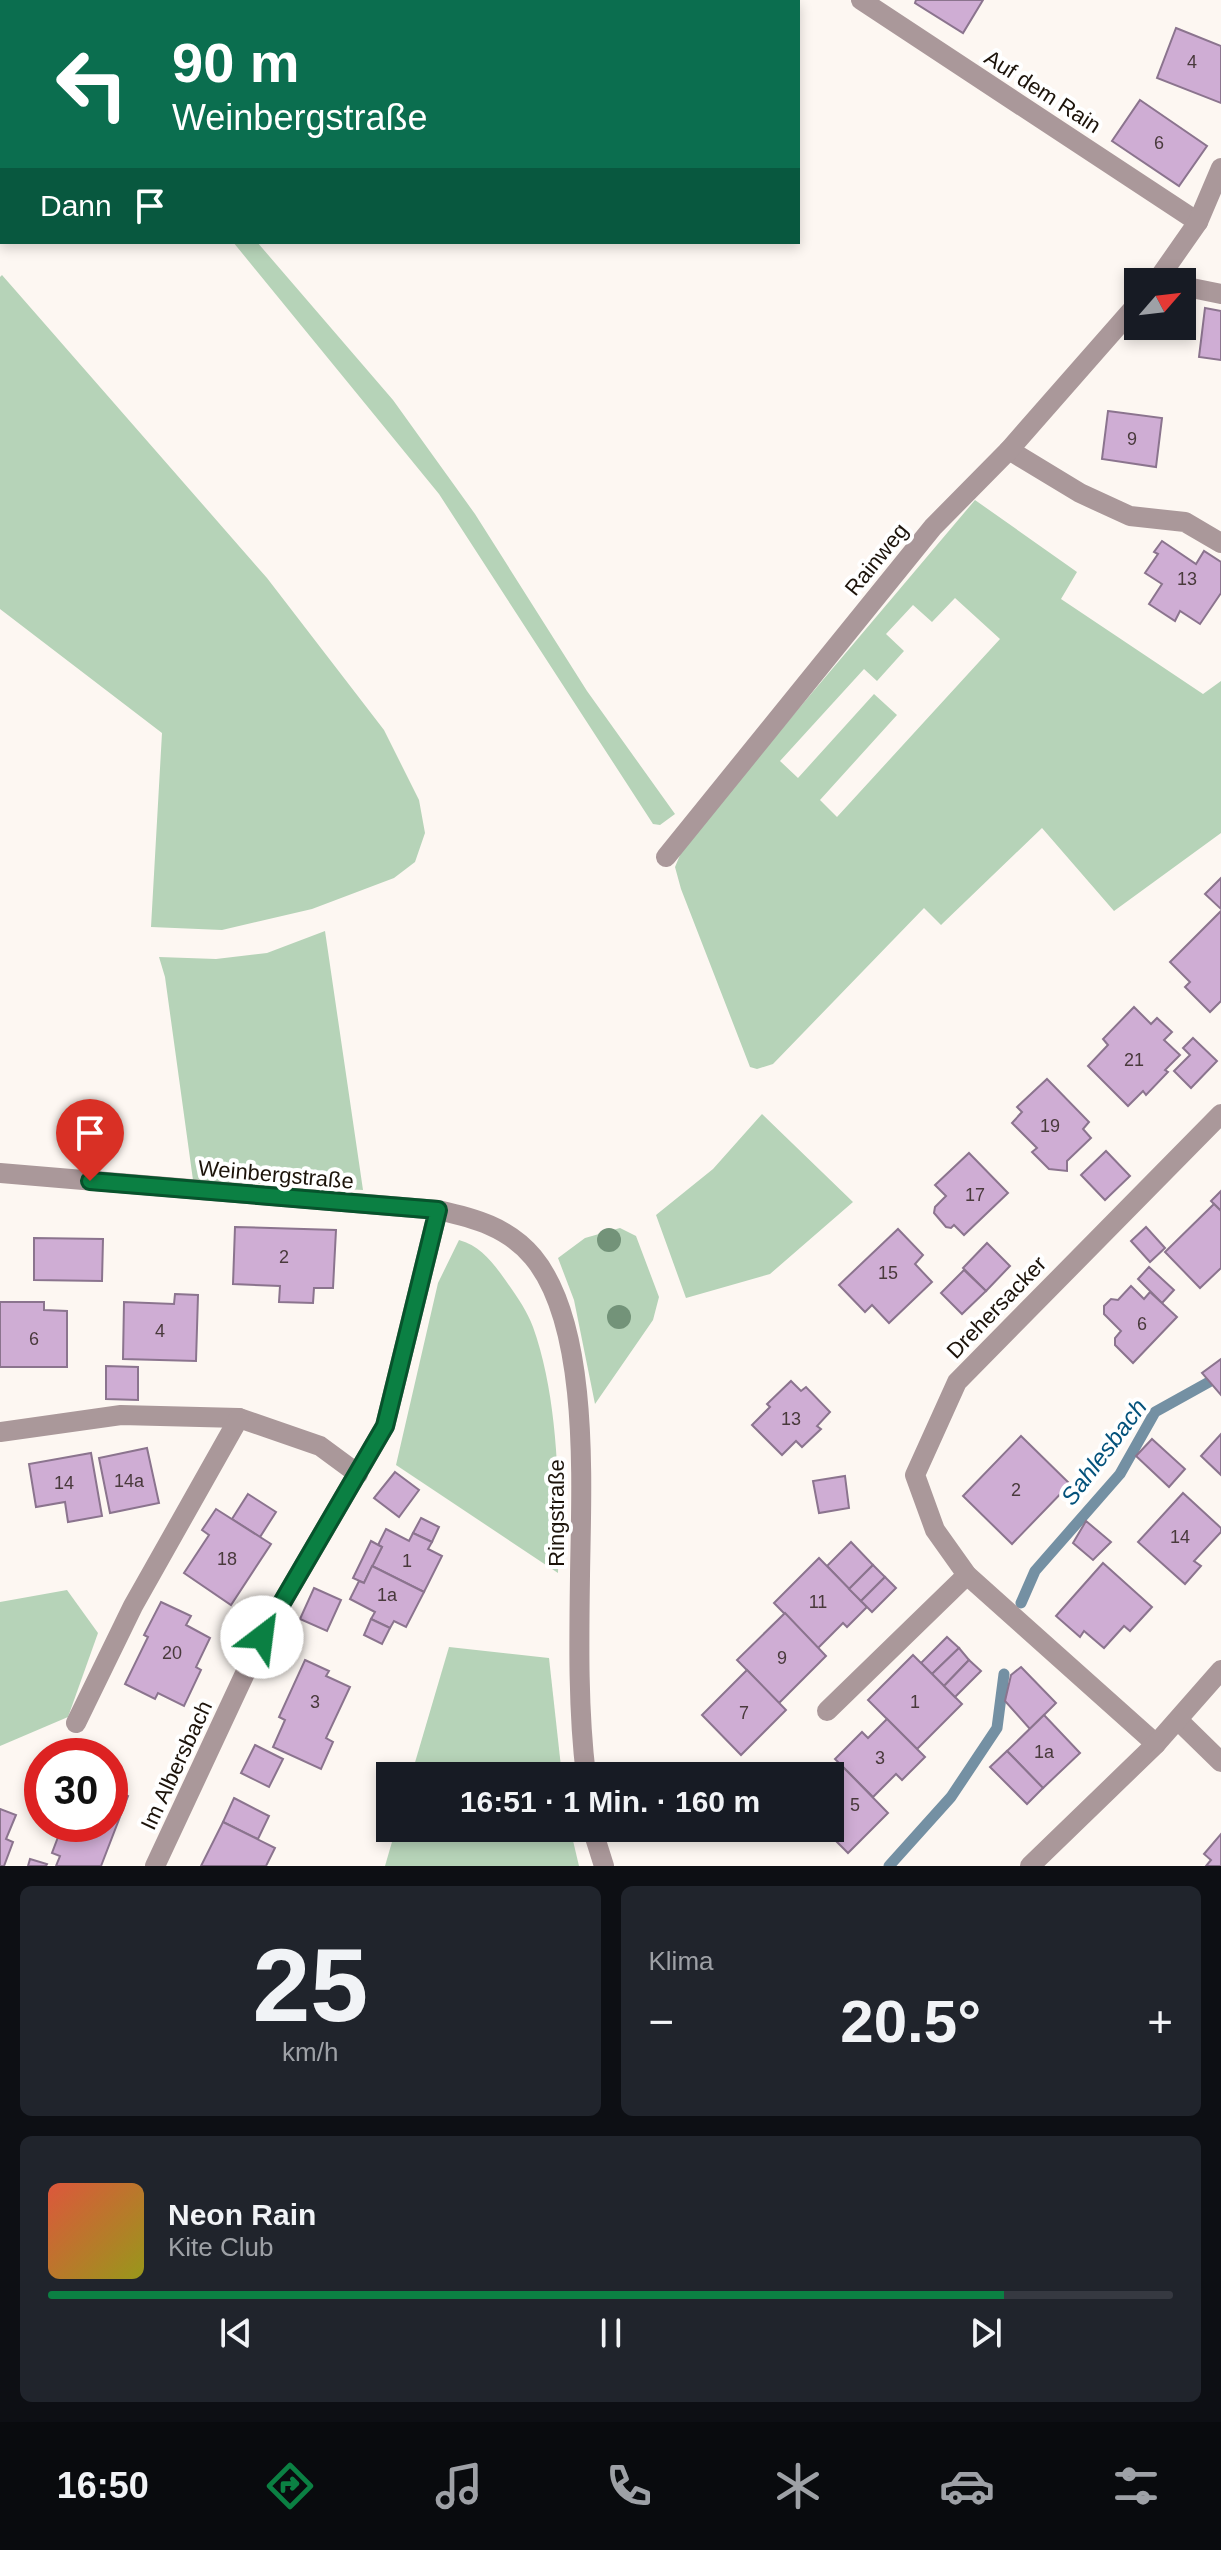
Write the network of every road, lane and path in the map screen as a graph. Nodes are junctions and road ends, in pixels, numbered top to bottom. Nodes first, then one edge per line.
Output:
1 (861, 0) edge
2 (1221, 168) edge
3 (1198, 222) junction
4 (1168, 268) edge
5 (1196, 289) edge
6 (1221, 294) edge
7 (1124, 319) edge
8 (1009, 450) junction
9 (1221, 543) edge
10 (666, 857) dead end
11 (1221, 1114) edge
12 (0, 1173) edge
13 (438, 1210) junction
14 (534, 1258) joint
15 (239, 1418) junction
16 (0, 1432) edge
17 (358, 1474) junction
18 (967, 1575) junction
19 (1221, 1670) edge
20 (827, 1711) dead end
21 (81, 1715) dead end
22 (1178, 1720) junction
23 (1156, 1744) junction
24 (585, 1762) edge
25 (1221, 1762) edge
26 (596, 1842) edge
27 (155, 1866) edge
28 (604, 1866) edge
29 (1030, 1866) edge

1 - 3 street, Auf dem Rain
2 - 3 street
3 - 4 street
5 - 6 street
7 - 8 street, Rainweg
8 - 9 street
8 - 10 street, Rainweg
11 - 18 street, Drehersacker
12 - 13 street, Weinbergstraße
13 - 14 street, Weinbergstraße
13 - 17 street, Im Albersbach
14 - 24 street, Ringstraße
15 - 16 street
15 - 17 street
15 - 21 street
17 - 27 street, Im Albersbach
18 - 20 street
18 - 23 street, Drehersacker
19 - 22 street
22 - 23 street
22 - 25 street
23 - 29 street
26 - 28 street

